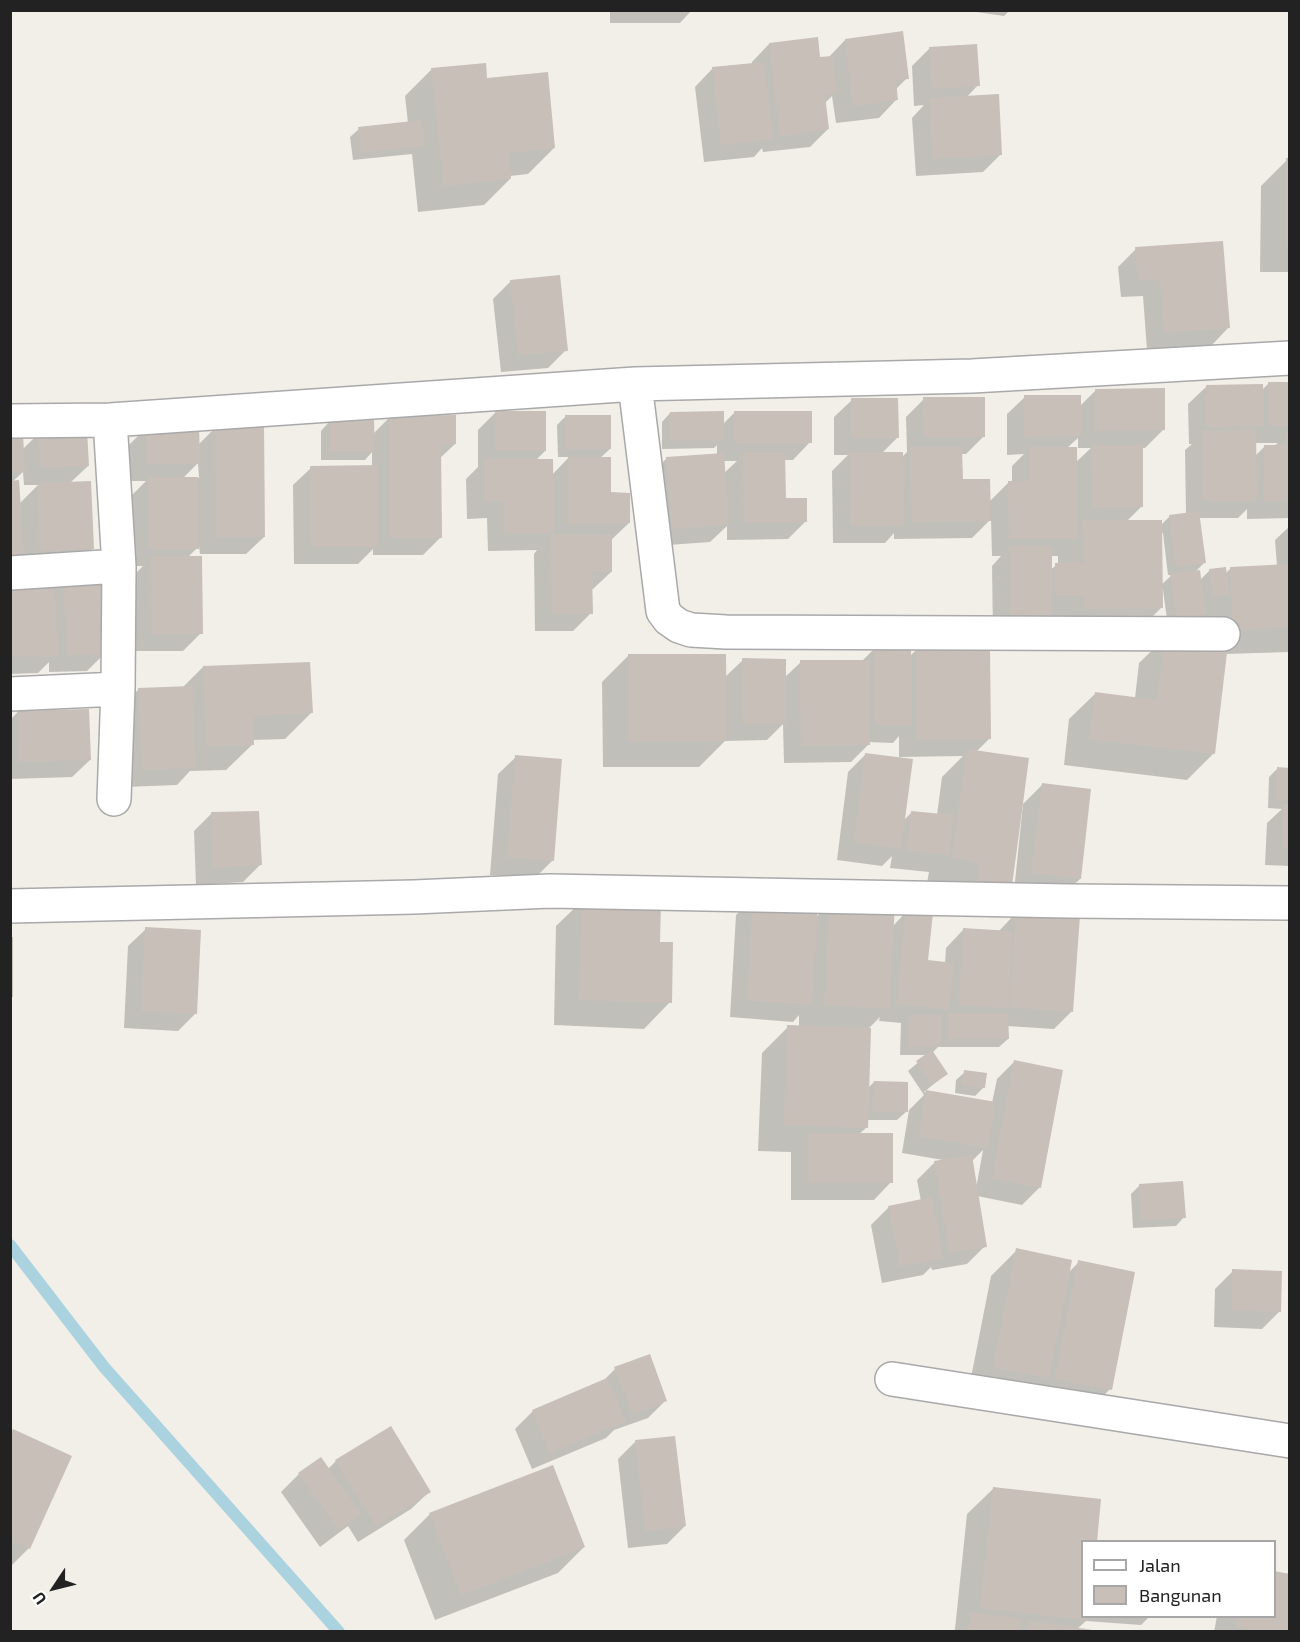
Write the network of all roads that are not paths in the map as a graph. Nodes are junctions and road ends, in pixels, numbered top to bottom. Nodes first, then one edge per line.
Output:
1 (1290, 358) edge
2 (635, 384) junction
3 (110, 420) junction
4 (10, 421) edge
5 (119, 567) junction
6 (10, 573) edge
7 (1223, 634) dead end
8 (118, 689) junction
9 (10, 694) edge
10 (114, 799) dead end
11 (1290, 903) edge
12 (10, 906) edge
13 (892, 1379) dead end
14 (1290, 1441) edge

1 - 2 street
2 - 3 street
2 - 7 street
3 - 4 street
3 - 5 street
5 - 6 street
5 - 8 street
8 - 9 street
8 - 10 street
11 - 12 street
13 - 14 street

